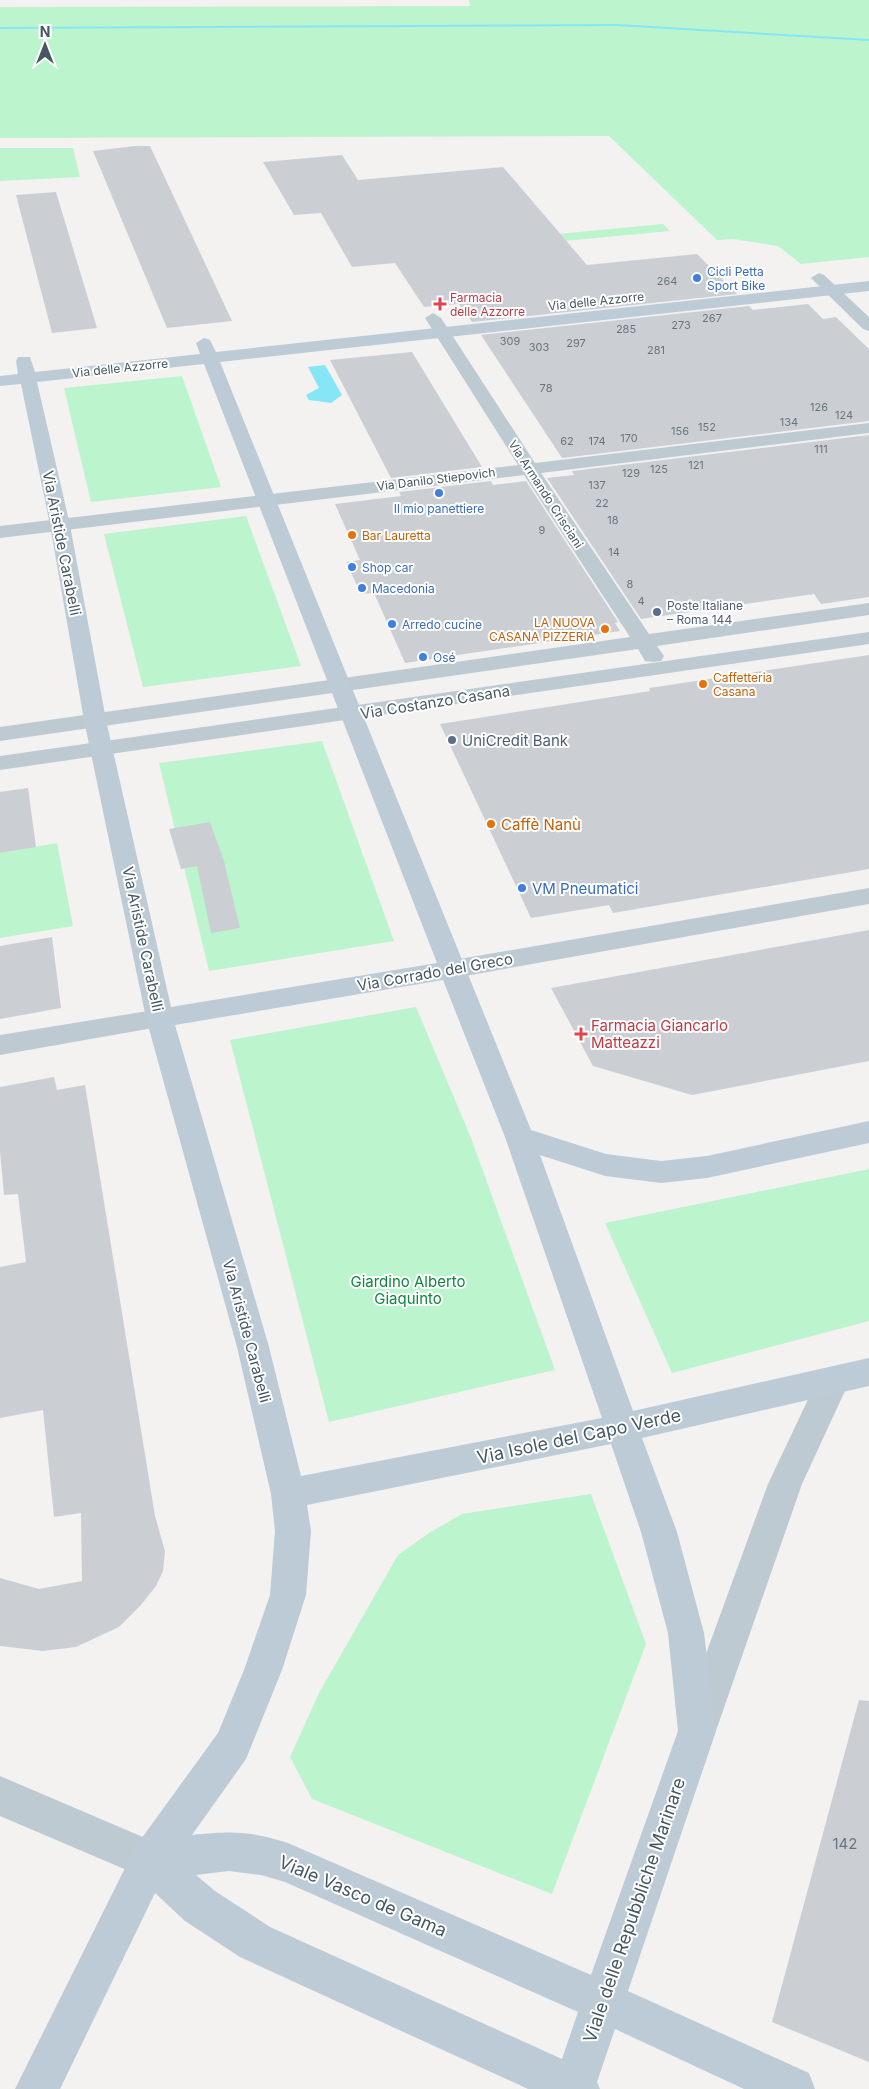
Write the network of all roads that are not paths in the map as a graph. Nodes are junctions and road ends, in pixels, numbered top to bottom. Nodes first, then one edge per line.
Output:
1 (869, 273) edge
2 (819, 278) junction
3 (869, 286) edge
4 (831, 290) junction
5 (438, 325) junction
6 (869, 326) edge
7 (339, 328) dead end
8 (220, 341) dead end
9 (184, 345) dead end
10 (207, 350) junction
11 (25, 365) junction
12 (0, 381) edge
13 (869, 428) edge
14 (529, 468) junction
15 (267, 500) junction
16 (60, 525) junction
17 (1, 532) edge
18 (866, 614) edge
19 (869, 638) edge
20 (644, 642) junction
21 (661, 668) junction
22 (340, 686) junction
23 (352, 714) junction
24 (95, 720) junction
25 (0, 734) edge
26 (101, 749) junction
27 (0, 763) edge
28 (869, 896) edge
29 (454, 969) junction
30 (160, 1018) junction
31 (0, 1044) edge
32 (869, 1132) edge
33 (519, 1137) junction
34 (869, 1372) edge
35 (834, 1380) junction
36 (622, 1428) junction
37 (288, 1494) junction
38 (697, 1731) junction
39 (0, 1796) edge
40 (150, 1860) junction
41 (602, 2001) junction
42 (575, 2088) edge
43 (37, 2089) edge
44 (793, 2089) edge

1 - 2 street, Via delle Azzorre
2 - 4 street
2 - 5 street, Via delle Azzorre
3 - 4 street, Via delle Azzorre
4 - 5 street, Via delle Azzorre
4 - 6 street
5 - 7 street, Via delle Azzorre
5 - 10 street, Via delle Azzorre
5 - 14 street, Via Armando Crisciani
8 - 10 street, Via delle Azzorre
9 - 10 street, Via delle Azzorre
10 - 11 street, Via delle Azzorre
10 - 15 street
11 - 12 street, Via delle Azzorre
11 - 16 street, Via Aristide Carabelli
13 - 14 street, Via Danilo Stiepovich
14 - 15 street, Via Danilo Stiepovich
14 - 20 street, Via Armando Crisciani
15 - 16 street, Via Danilo Stiepovich
15 - 22 street
16 - 17 street, Via Danilo Stiepovich
16 - 24 street, Via Aristide Carabelli
18 - 20 street, Via Costanzo Casana
19 - 21 street, Via Costanzo Casana
20 - 21 street, Via Armando Crisciani
20 - 22 street, Via Costanzo Casana
21 - 23 street, Via Costanzo Casana
22 - 23 street
22 - 24 street, Via Costanzo Casana
23 - 26 street, Via Costanzo Casana
23 - 29 street
24 - 25 street, Via Costanzo Casana
24 - 26 street, Via Aristide Carabelli
26 - 27 street, Via Costanzo Casana
26 - 30 street, Via Aristide Carabelli
28 - 29 street, Via Corrado del Greco
29 - 30 street, Via Corrado del Greco
29 - 33 street
30 - 31 street, Via Corrado del Greco
30 - 37 street, Via Aristide Carabelli
32 - 33 street
33 - 36 street
34 - 35 street, Via Isole del Capo Verde
35 - 36 street, Via Isole del Capo Verde
35 - 38 street, Viale delle Repubbliche Marinare
36 - 37 street, Via Isole del Capo Verde
36 - 38 street, Viale delle Repubbliche Marinare
37 - 40 street
38 - 41 street, Viale delle Repubbliche Marinare
39 - 40 street
40 - 41 street, Viale Vasco de Gama
40 - 42 street
40 - 43 street
41 - 42 street, Viale delle Repubbliche Marinare
41 - 44 street, Viale Vasco de Gama

